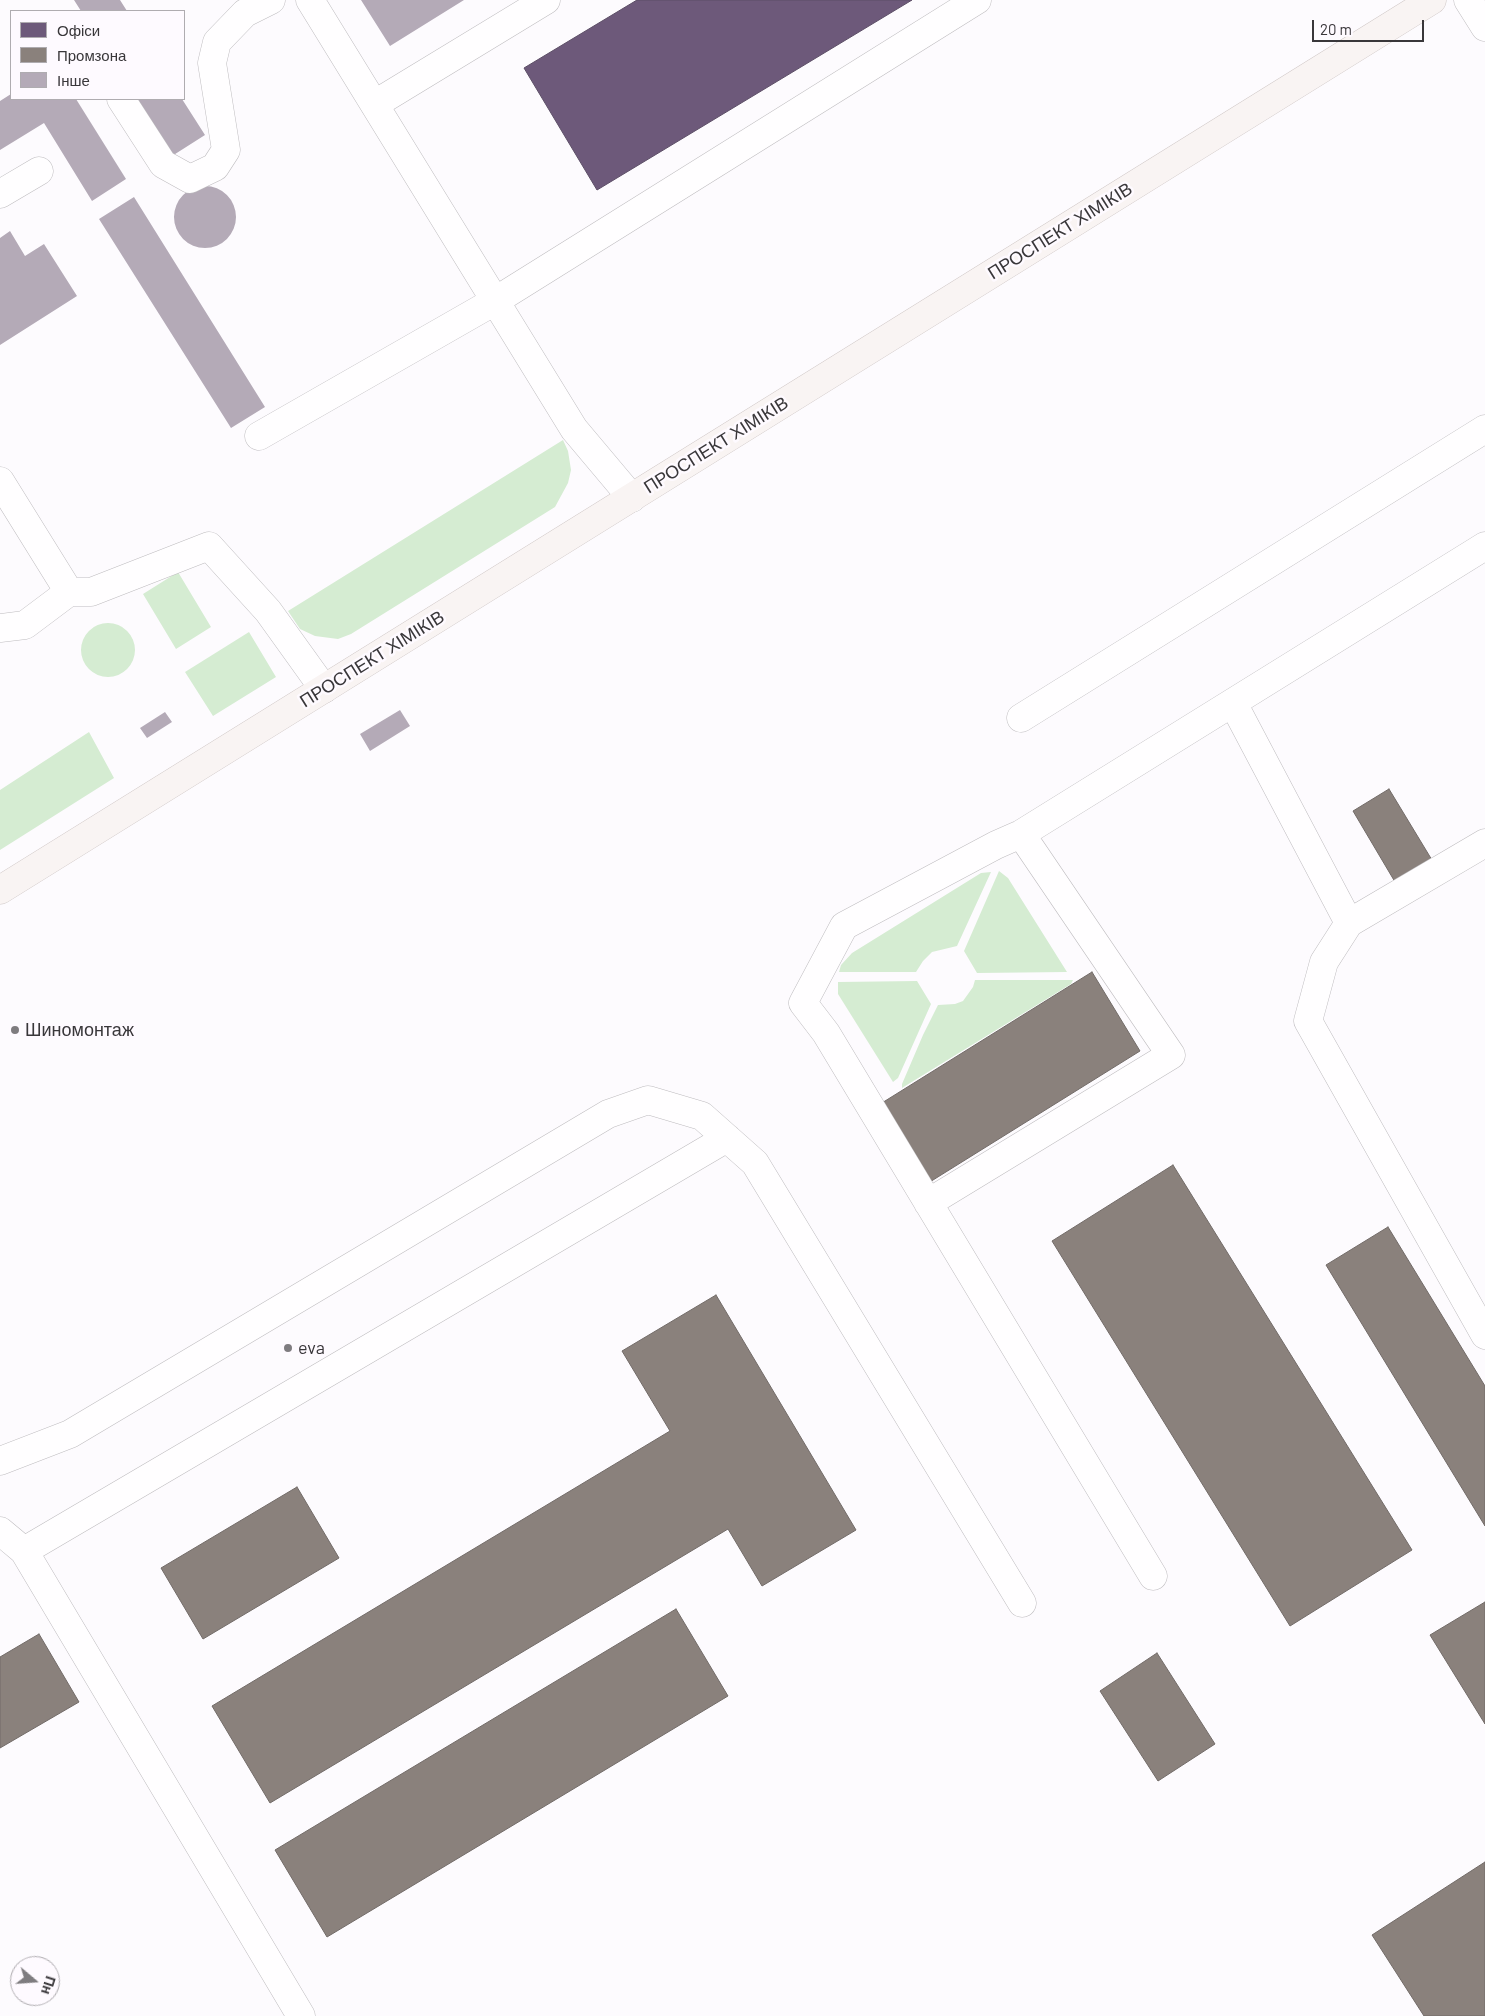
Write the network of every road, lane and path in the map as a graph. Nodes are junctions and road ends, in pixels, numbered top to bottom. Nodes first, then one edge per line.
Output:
1 (271, 0) edge
2 (310, 0) edge
3 (546, 0) edge
4 (977, 0) edge
5 (1432, 0) edge
6 (1468, 0) edge
7 (1485, 27) edge
8 (122, 100) edge
9 (375, 104) junction
10 (39, 171) dead end
11 (0, 194) edge
12 (495, 300) junction
13 (1485, 429) edge
14 (259, 436) dead end
15 (0, 481) edge
16 (632, 498) junction
17 (1485, 546) edge
18 (69, 592) junction
19 (0, 628) edge
20 (324, 689) junction
21 (1233, 704) junction
22 (1021, 718) dead end
23 (1021, 834) junction
24 (1485, 844) edge
25 (0, 890) edge
26 (1349, 923) junction
27 (727, 1138) junction
28 (928, 1203) junction
29 (1485, 1336) edge
30 (0, 1461) edge
31 (0, 1531) edge
32 (24, 1551) junction
33 (1153, 1576) dead end
34 (1022, 1604) dead end
35 (301, 2016) edge

1 - 8 lane
2 - 9 lane
3 - 9 lane
4 - 12 lane
5 - 16 main road, ПРОСПЕКТ ХІМІКІВ
6 - 7 lane
9 - 12 lane
10 - 11 lane
12 - 14 lane
12 - 16 lane
13 - 22 lane
15 - 18 lane
16 - 20 main road, ПРОСПЕКТ ХІМІКІВ
17 - 21 lane
18 - 19 lane
18 - 20 lane
20 - 25 main road, ПРОСПЕКТ ХІМІКІВ
21 - 23 lane
21 - 26 lane
23 - 28 lane
23 - 28 lane
24 - 26 lane
26 - 29 lane
27 - 30 lane
27 - 32 lane
27 - 34 lane
28 - 33 lane
31 - 32 lane
32 - 35 lane

